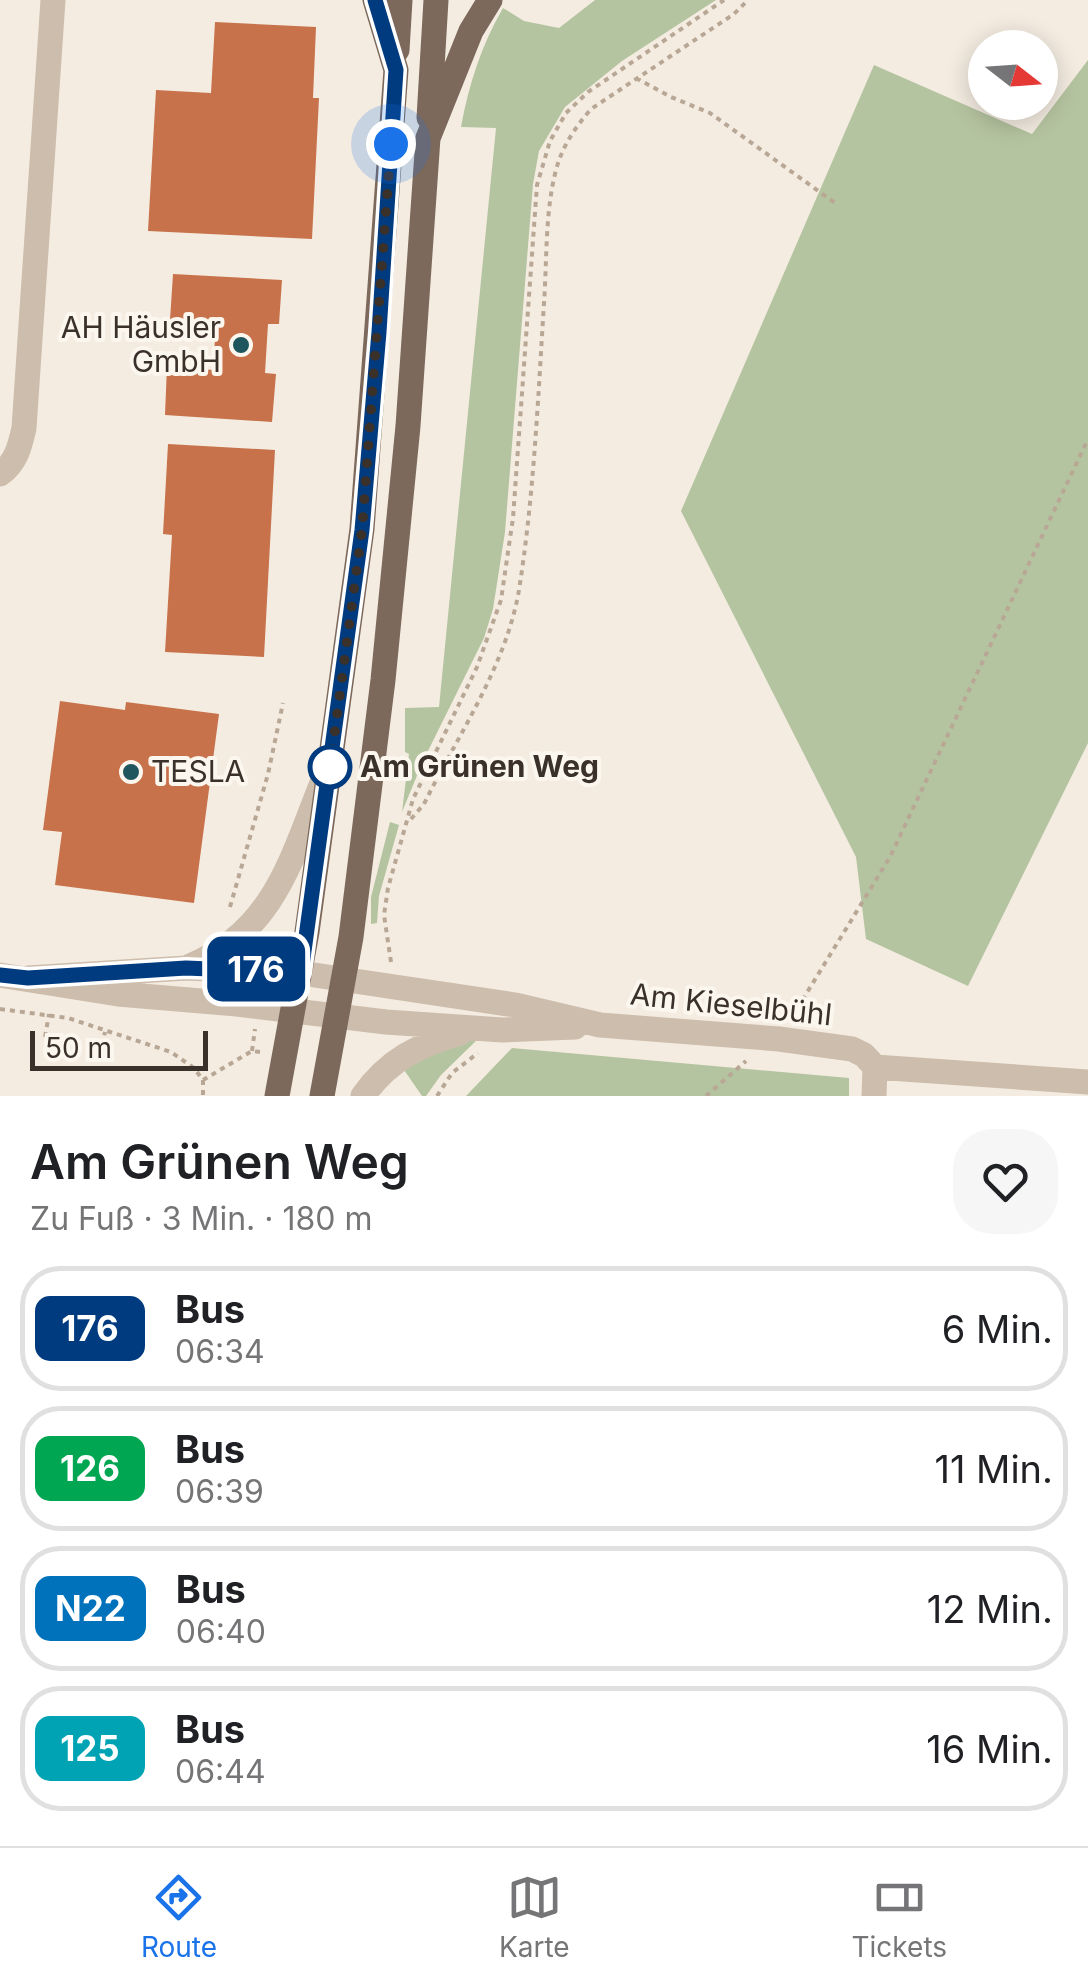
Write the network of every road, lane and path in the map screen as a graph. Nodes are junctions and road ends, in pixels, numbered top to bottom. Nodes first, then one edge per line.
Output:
1 (53, 0) edge
2 (375, 0) edge
3 (400, 0) edge
4 (436, 0) edge
5 (490, 0) edge
6 (724, 0) edge
7 (748, 0) edge
8 (396, 70) junction
9 (636, 78) junction
10 (428, 138) junction
11 (835, 203) dead end
12 (1088, 439) edge
13 (0, 474) edge
14 (283, 703) dead end
15 (330, 762) junction
16 (408, 822) junction
17 (228, 946) junction
18 (186, 968) junction
19 (392, 970) dead end
20 (301, 973) junction
21 (0, 975) edge
22 (28, 978) junction
23 (344, 979) junction
24 (0, 1009) edge
25 (295, 1011) junction
26 (48, 1014) junction
27 (338, 1015) junction
28 (600, 1024) junction
29 (474, 1028) junction
30 (502, 1030) junction
31 (105, 1032) junction
32 (45, 1037) dead end
33 (779, 1039) junction
34 (102, 1045) dead end
35 (252, 1051) dead end
36 (875, 1067) junction
37 (203, 1080) junction
38 (1088, 1082) edge
39 (204, 1096) edge
40 (277, 1096) edge
41 (322, 1096) edge
42 (363, 1096) edge
43 (437, 1096) edge
44 (706, 1096) edge
45 (874, 1096) edge

1 - 13 street
2 - 8 main road
3 - 8 main road
4 - 10 main road
5 - 10 main road
6 - 16 path
7 - 9 path
8 - 15 main road
9 - 11 path
9 - 16 path
10 - 23 main road
12 - 33 path
14 - 17 path
15 - 17 street
15 - 20 main road
16 - 19 path
17 - 18 street
18 - 20 street
18 - 22 street
20 - 23 street, Am Kieselbühl
20 - 25 main road
21 - 22 street
22 - 25 street
23 - 27 main road
23 - 28 street, Am Kieselbühl
24 - 26 path
25 - 27 street, Am Kieselbühl
25 - 40 main road
26 - 31 path
26 - 32 path
27 - 29 street, Am Kieselbühl
27 - 41 main road
28 - 30 street, Am Kieselbühl
28 - 33 street, Am Kieselbühl
29 - 30 street, Am Kieselbühl
29 - 42 street
30 - 43 path
31 - 34 path
31 - 37 path
33 - 36 street, Am Kieselbühl
33 - 44 path
35 - 37 path
36 - 38 street, Am Kieselbühl
36 - 45 street
37 - 39 path

